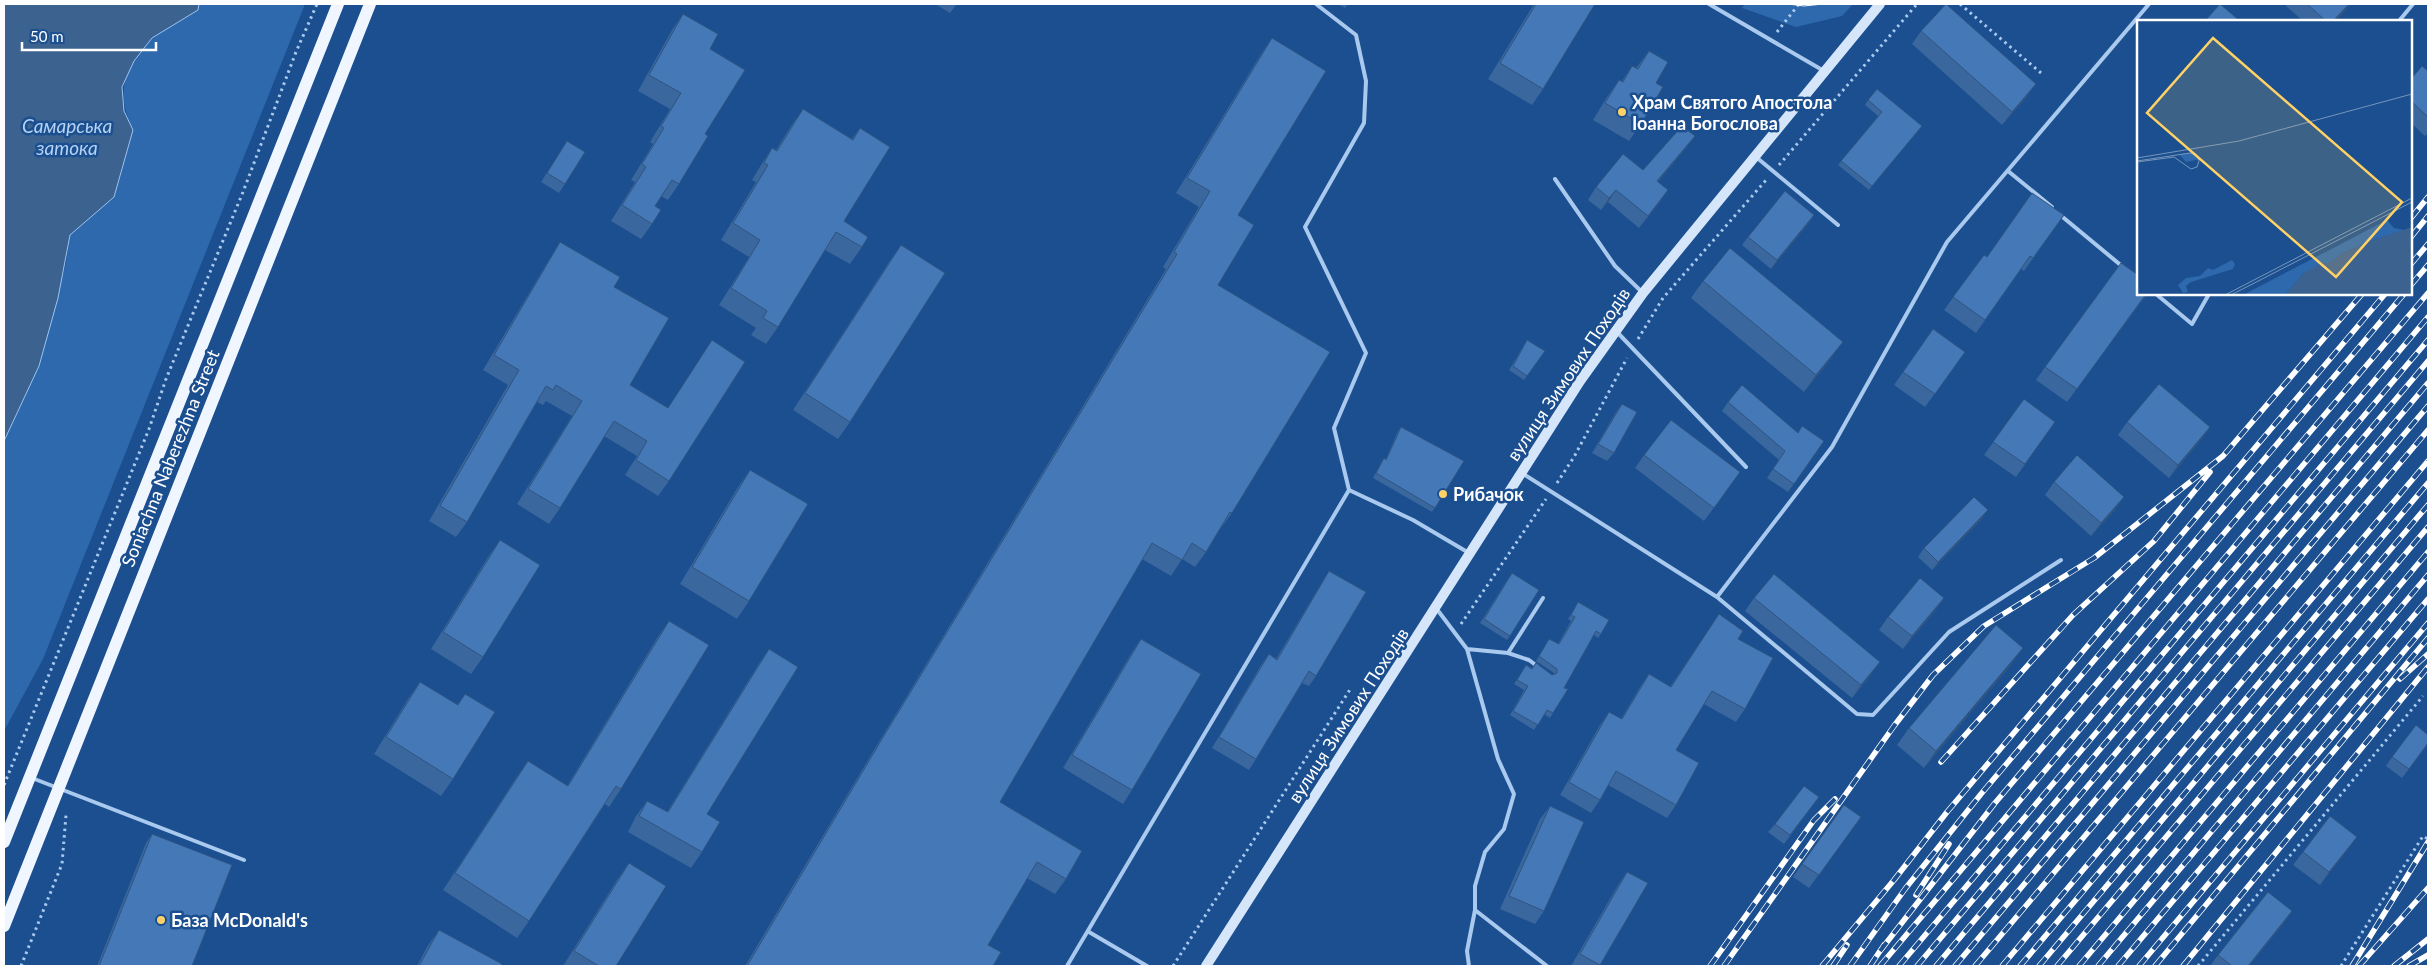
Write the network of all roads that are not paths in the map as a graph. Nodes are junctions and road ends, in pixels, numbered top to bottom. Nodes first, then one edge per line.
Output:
1 (338, 4) edge
2 (370, 4) edge
3 (1316, 4) edge
4 (1709, 4) edge
5 (1880, 4) edge
6 (2149, 4) edge
7 (2414, 4) edge
8 (2400, 20) edge
9 (1824, 71) junction
10 (1754, 156) junction
11 (2008, 170) junction
12 (1555, 179) dead end
13 (1838, 225) dead end
14 (2131, 273) edge
15 (1643, 292) junction
16 (2157, 295) edge
17 (2208, 295) edge
18 (1616, 331) junction
19 (1746, 467) dead end
20 (1520, 472) junction
21 (1349, 490) junction
22 (1469, 553) junction
23 (2062, 560) dead end
24 (1717, 597) junction
25 (1543, 598) dead end
26 (1436, 608) junction
27 (1467, 649) junction
28 (1508, 653) junction
29 (1544, 671) edge
30 (30, 777) junction
31 (63, 790) junction
32 (4, 842) edge
33 (244, 860) dead end
34 (1475, 910) junction
35 (4, 926) edge
36 (1088, 932) junction
37 (1067, 966) edge
38 (1147, 966) edge
39 (1206, 966) edge
40 (1469, 966) edge
41 (1547, 966) edge

1 - 30 main road, Soniachna Naberezhna Street
2 - 31 main road, Soniachna Naberezhna Street
3 - 21 lane
4 - 9 lane
5 - 9 main road, вулиця Зимових Походів
6 - 11 lane
7 - 8 lane
9 - 10 main road, вулиця Зимових Походів
10 - 13 lane
10 - 15 main road, вулиця Зимових Походів
11 - 14 lane
11 - 24 lane
12 - 15 lane
15 - 18 main road, вулиця Зимових Походів
16 - 17 lane
18 - 19 lane
18 - 20 main road, вулиця Зимових Походів
20 - 22 main road, вулиця Зимових Походів
20 - 24 lane
21 - 22 lane
21 - 36 lane
22 - 26 main road, вулиця Зимових Походів
23 - 24 lane
25 - 28 lane
26 - 27 lane
26 - 39 main road, вулиця Зимових Походів
27 - 28 lane
27 - 34 lane
28 - 29 lane
30 - 31 lane
30 - 32 main road, Soniachna Naberezhna Street
31 - 33 lane
31 - 35 main road, Soniachna Naberezhna Street
34 - 40 lane
34 - 41 lane
36 - 37 lane
36 - 38 lane

